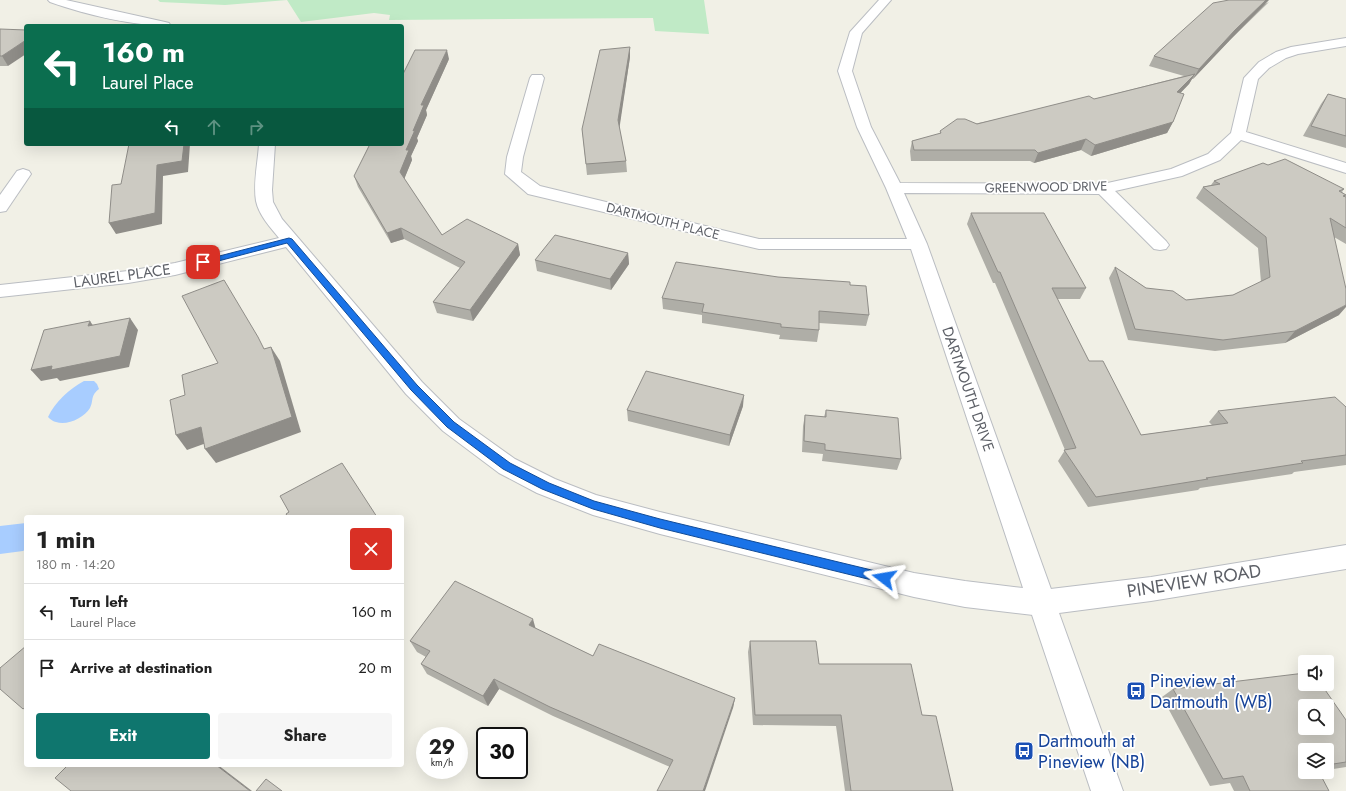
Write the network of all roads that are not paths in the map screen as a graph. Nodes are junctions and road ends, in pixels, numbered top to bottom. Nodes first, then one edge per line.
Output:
1 (54, 0) edge
2 (884, 0) edge
3 (155, 24) edge
4 (1346, 42) edge
5 (537, 78) dead end
6 (1238, 134) junction
7 (267, 146) edge
8 (1346, 168) edge
9 (23, 174) dead end
10 (894, 188) junction
11 (1103, 189) junction
12 (0, 208) edge
13 (289, 241) junction
14 (918, 244) junction
15 (1160, 245) dead end
16 (0, 291) edge
17 (1346, 557) edge
18 (1042, 603) junction
19 (1107, 791) edge

1 - 3 street
2 - 10 street, DARTMOUTH DRIVE
4 - 6 street
5 - 14 street, DARTMOUTH PLACE
6 - 8 street
6 - 11 street, GREENWOOD DRIVE
7 - 13 street, PINEVIEW ROAD
9 - 12 street
10 - 11 street, GREENWOOD DRIVE
10 - 14 street, DARTMOUTH DRIVE
11 - 15 street
13 - 16 street, LAUREL PLACE
13 - 18 street, PINEVIEW ROAD
14 - 18 street, DARTMOUTH DRIVE
17 - 18 street, PINEVIEW ROAD
18 - 19 street, DARTMOUTH DRIVE

